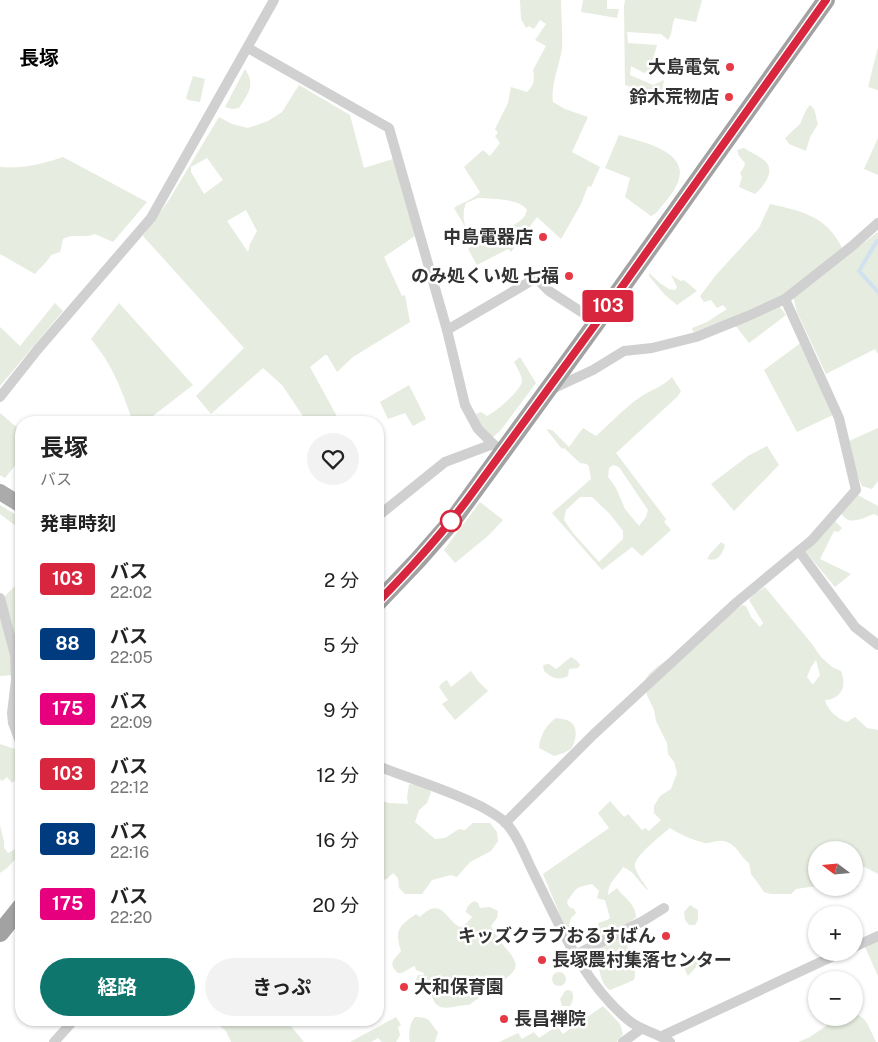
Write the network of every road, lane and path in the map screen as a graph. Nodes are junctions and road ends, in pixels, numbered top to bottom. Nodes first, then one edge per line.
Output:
1 (274, 0) edge
2 (826, 0) edge
3 (248, 48) junction
4 (878, 223) edge
5 (785, 299) junction
6 (597, 322) junction
7 (447, 330) junction
8 (544, 393) junction
9 (0, 397) edge
10 (498, 448) junction
11 (0, 492) edge
12 (15, 501) edge
13 (384, 511) edge
14 (799, 550) junction
15 (384, 596) edge
16 (0, 598) edge
17 (878, 645) edge
18 (15, 655) edge
19 (15, 688) edge
20 (15, 729) edge
21 (384, 768) edge
22 (506, 823) junction
23 (664, 908) dead end
24 (11, 916) edge
25 (0, 933) edge
26 (878, 936) edge
27 (863, 943) edge
28 (575, 955) junction
29 (824, 961) edge
30 (69, 1026) edge
31 (640, 1029) junction
32 (666, 1039) edge
33 (54, 1042) edge
34 (624, 1042) edge

1 - 3 street
2 - 6 highway
3 - 7 street
3 - 9 street
4 - 5 street
5 - 8 street
5 - 14 street
6 - 7 street
6 - 8 highway
7 - 10 street
8 - 10 highway
10 - 13 street
10 - 15 highway
11 - 12 main road
14 - 17 street
14 - 22 street
16 - 18 street
19 - 20 street
21 - 22 street
22 - 28 street
23 - 28 street
24 - 25 highway
26 - 27 street
28 - 31 street
29 - 32 street
30 - 33 street
31 - 32 street
31 - 34 street

